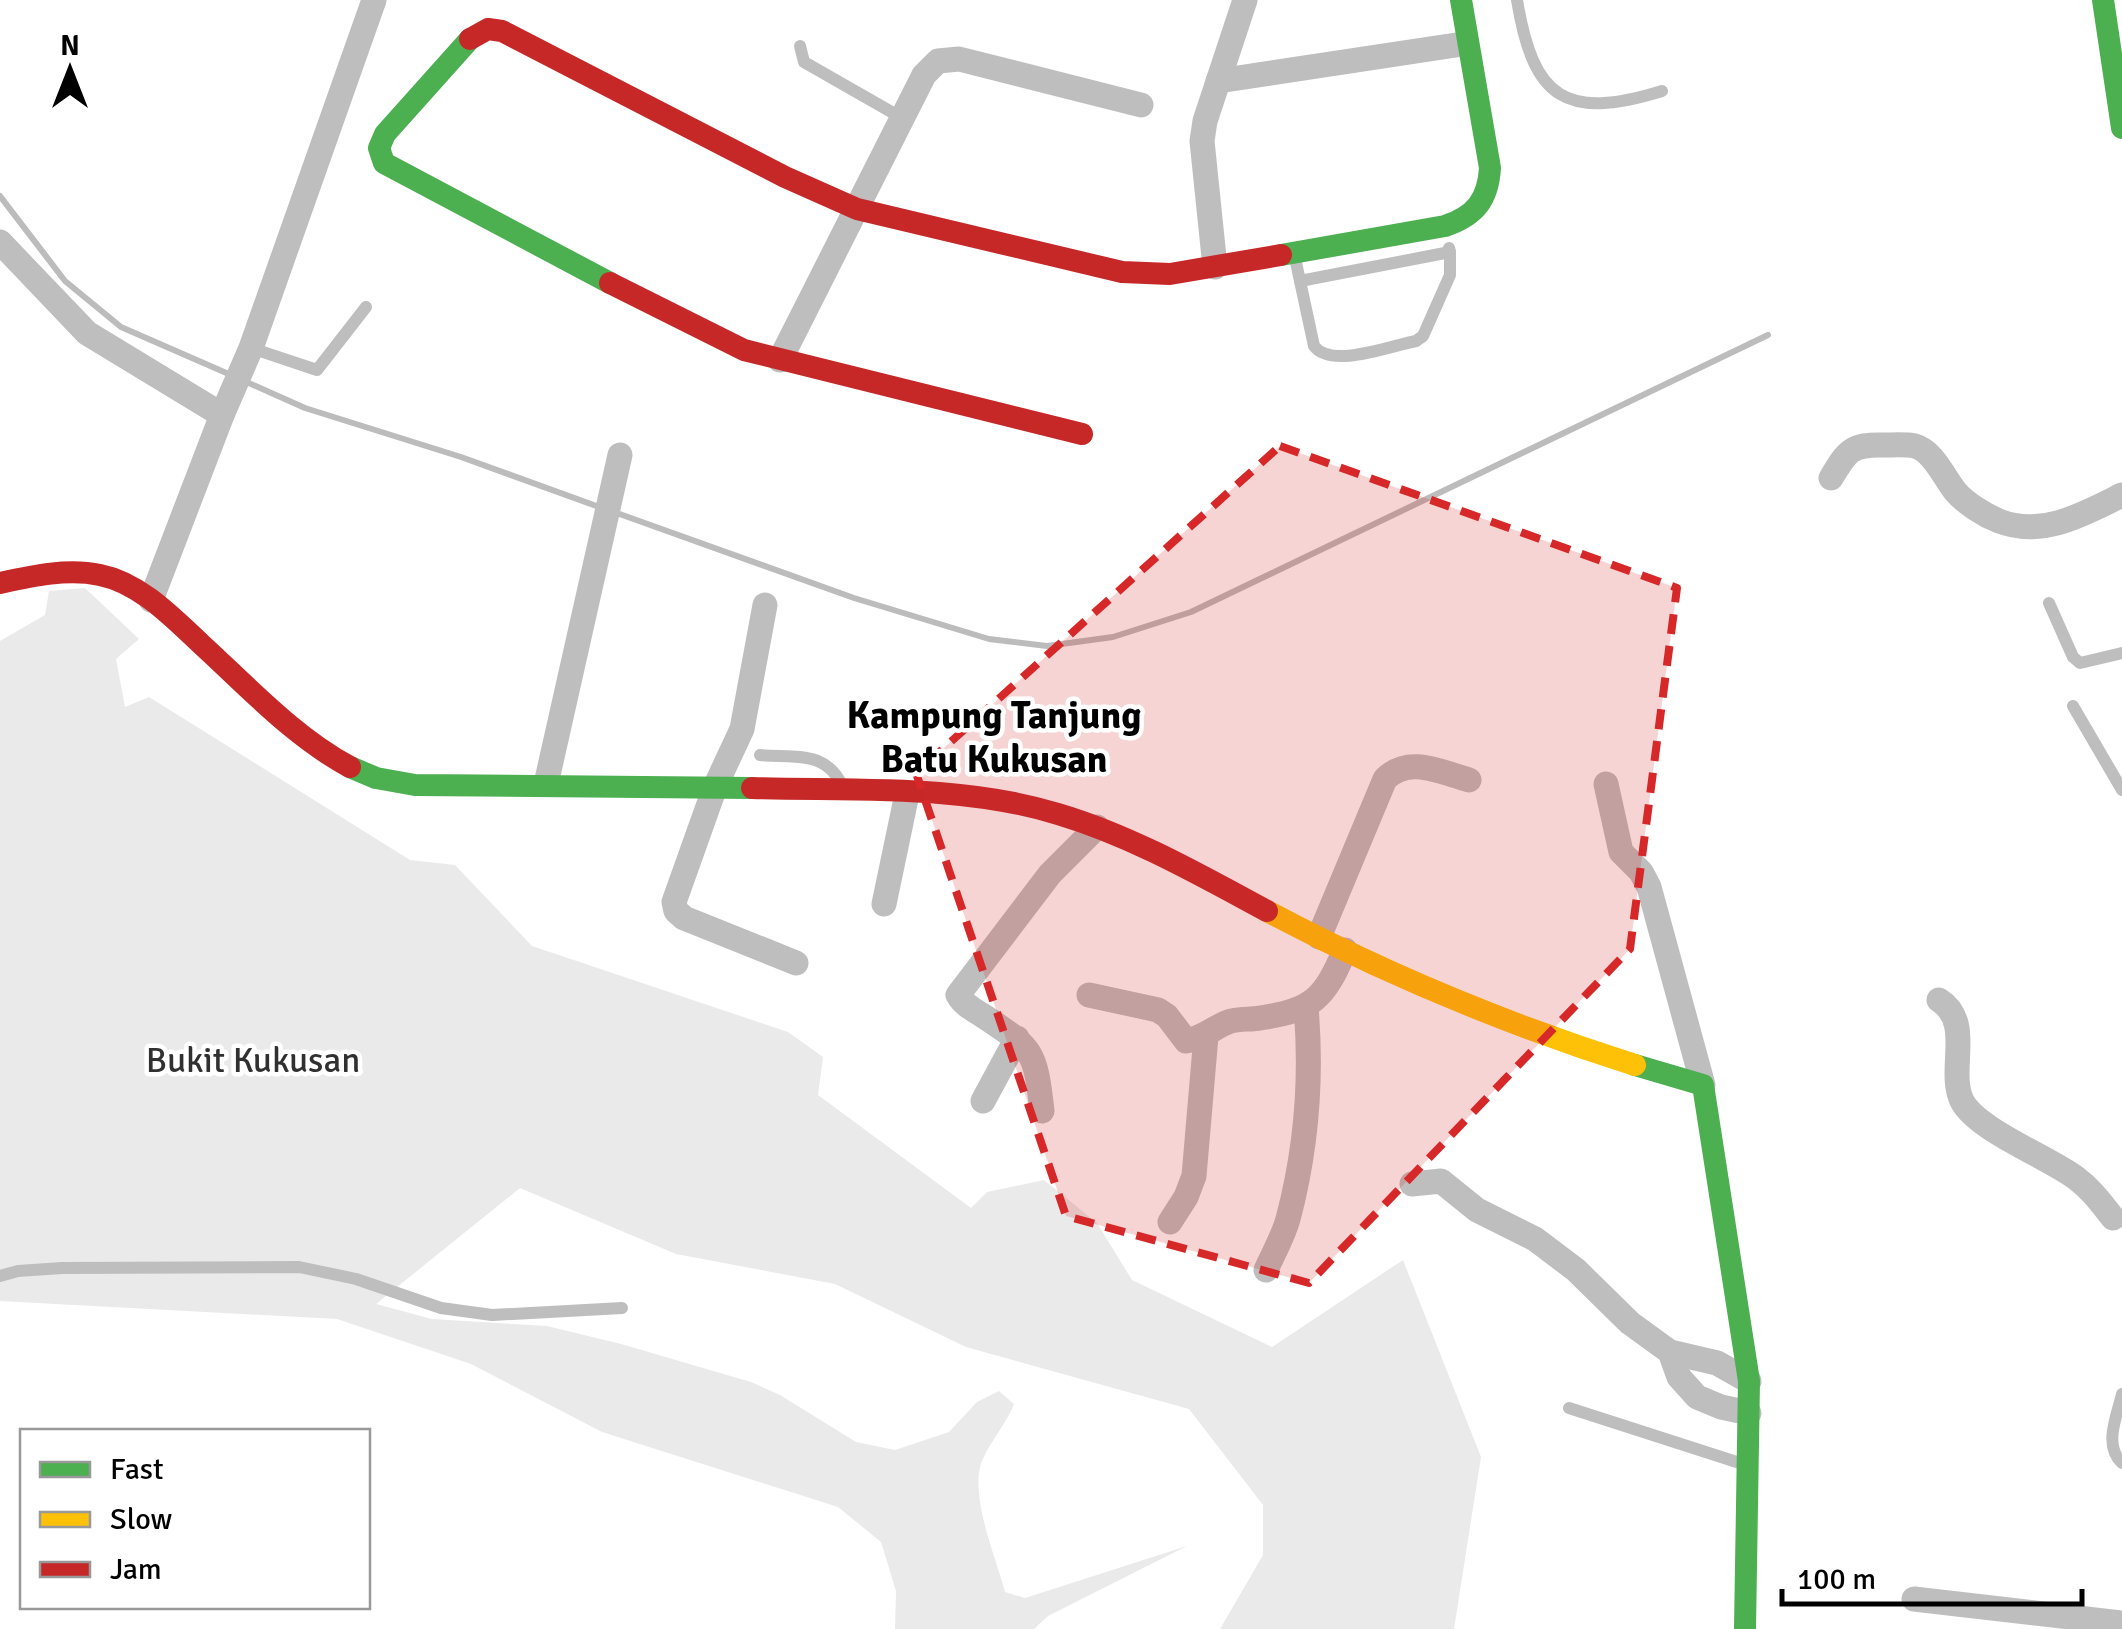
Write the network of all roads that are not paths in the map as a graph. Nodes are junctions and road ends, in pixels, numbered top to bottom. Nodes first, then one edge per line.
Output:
1 (374, 0) edge
2 (1244, 0) edge
3 (1461, 0) edge
4 (1517, 0) edge
5 (2102, 0) edge
6 (800, 46) dead end
7 (1456, 46) dead end
8 (2115, 52) edge
9 (1218, 81) junction
10 (1662, 91) dead end
11 (1141, 105) dead end
12 (902, 118) junction
13 (2122, 128) edge
14 (857, 210) junction
15 (1445, 226) junction
16 (0, 242) edge
17 (1450, 252) junction
18 (1294, 253) junction
19 (1215, 266) junction
20 (1300, 280) junction
21 (366, 307) dead end
22 (249, 354) junction
23 (780, 360) junction
24 (224, 410) junction
25 (1082, 434) dead end
26 (620, 455) dead end
27 (1831, 478) dead end
28 (2122, 495) edge
29 (0, 583) edge
30 (152, 600) junction
31 (2049, 603) dead end
32 (765, 605) dead end
33 (2122, 653) edge
34 (2073, 706) dead end
35 (760, 755) dead end
36 (1468, 780) dead end
37 (546, 784) junction
38 (1606, 784) dead end
39 (715, 787) junction
40 (2122, 790) edge
41 (846, 791) junction
42 (906, 794) junction
43 (1096, 827) junction
44 (884, 904) dead end
45 (1318, 938) junction
46 (1345, 950) junction
47 (796, 963) dead end
48 (1089, 995) dead end
49 (1939, 1000) dead end
50 (1306, 1007) junction
51 (1206, 1036) junction
52 (1017, 1038) junction
53 (1702, 1086) junction
54 (982, 1101) dead end
55 (1042, 1111) dead end
56 (1412, 1184) dead end
57 (2117, 1219) edge
58 (1170, 1222) dead end
59 (1266, 1270) dead end
60 (0, 1276) edge
61 (622, 1308) dead end
62 (1670, 1352) junction
63 (1749, 1381) junction
64 (2122, 1394) edge
65 (1569, 1408) dead end
66 (1749, 1413) junction
67 (2122, 1462) edge
68 (1748, 1466) junction
69 (1914, 1599) dead end
70 (2122, 1623) edge
71 (1745, 1629) edge

1 - 22 street
2 - 9 street
3 - 15 street
4 - 10 lane
5 - 8 street
6 - 12 lane
7 - 9 street
8 - 13 street
9 - 19 street
11 - 12 street
12 - 14 street
14 - 19 street
14 - 23 street
14 - 23 street
15 - 17 lane
15 - 18 street
16 - 24 street
17 - 20 lane
17 - 20 lane
18 - 19 street
18 - 20 lane
21 - 22 lane
22 - 24 street
23 - 25 street
24 - 30 street
26 - 37 street
27 - 28 street
29 - 30 street
30 - 37 street
31 - 33 lane
32 - 39 street
34 - 40 lane
35 - 41 lane
36 - 45 street
37 - 39 street
38 - 53 street
39 - 41 street
39 - 47 street
41 - 42 street
42 - 43 street
42 - 44 street
43 - 45 street
43 - 52 street
45 - 46 street
46 - 50 street
46 - 53 street
48 - 51 street
49 - 57 street
50 - 51 street
50 - 59 street
51 - 58 street
52 - 54 street
52 - 55 street
53 - 63 street
56 - 62 street
60 - 61 lane
62 - 63 street
62 - 66 street
63 - 66 street
64 - 67 lane
65 - 68 lane
66 - 68 street
68 - 71 street
69 - 70 street

